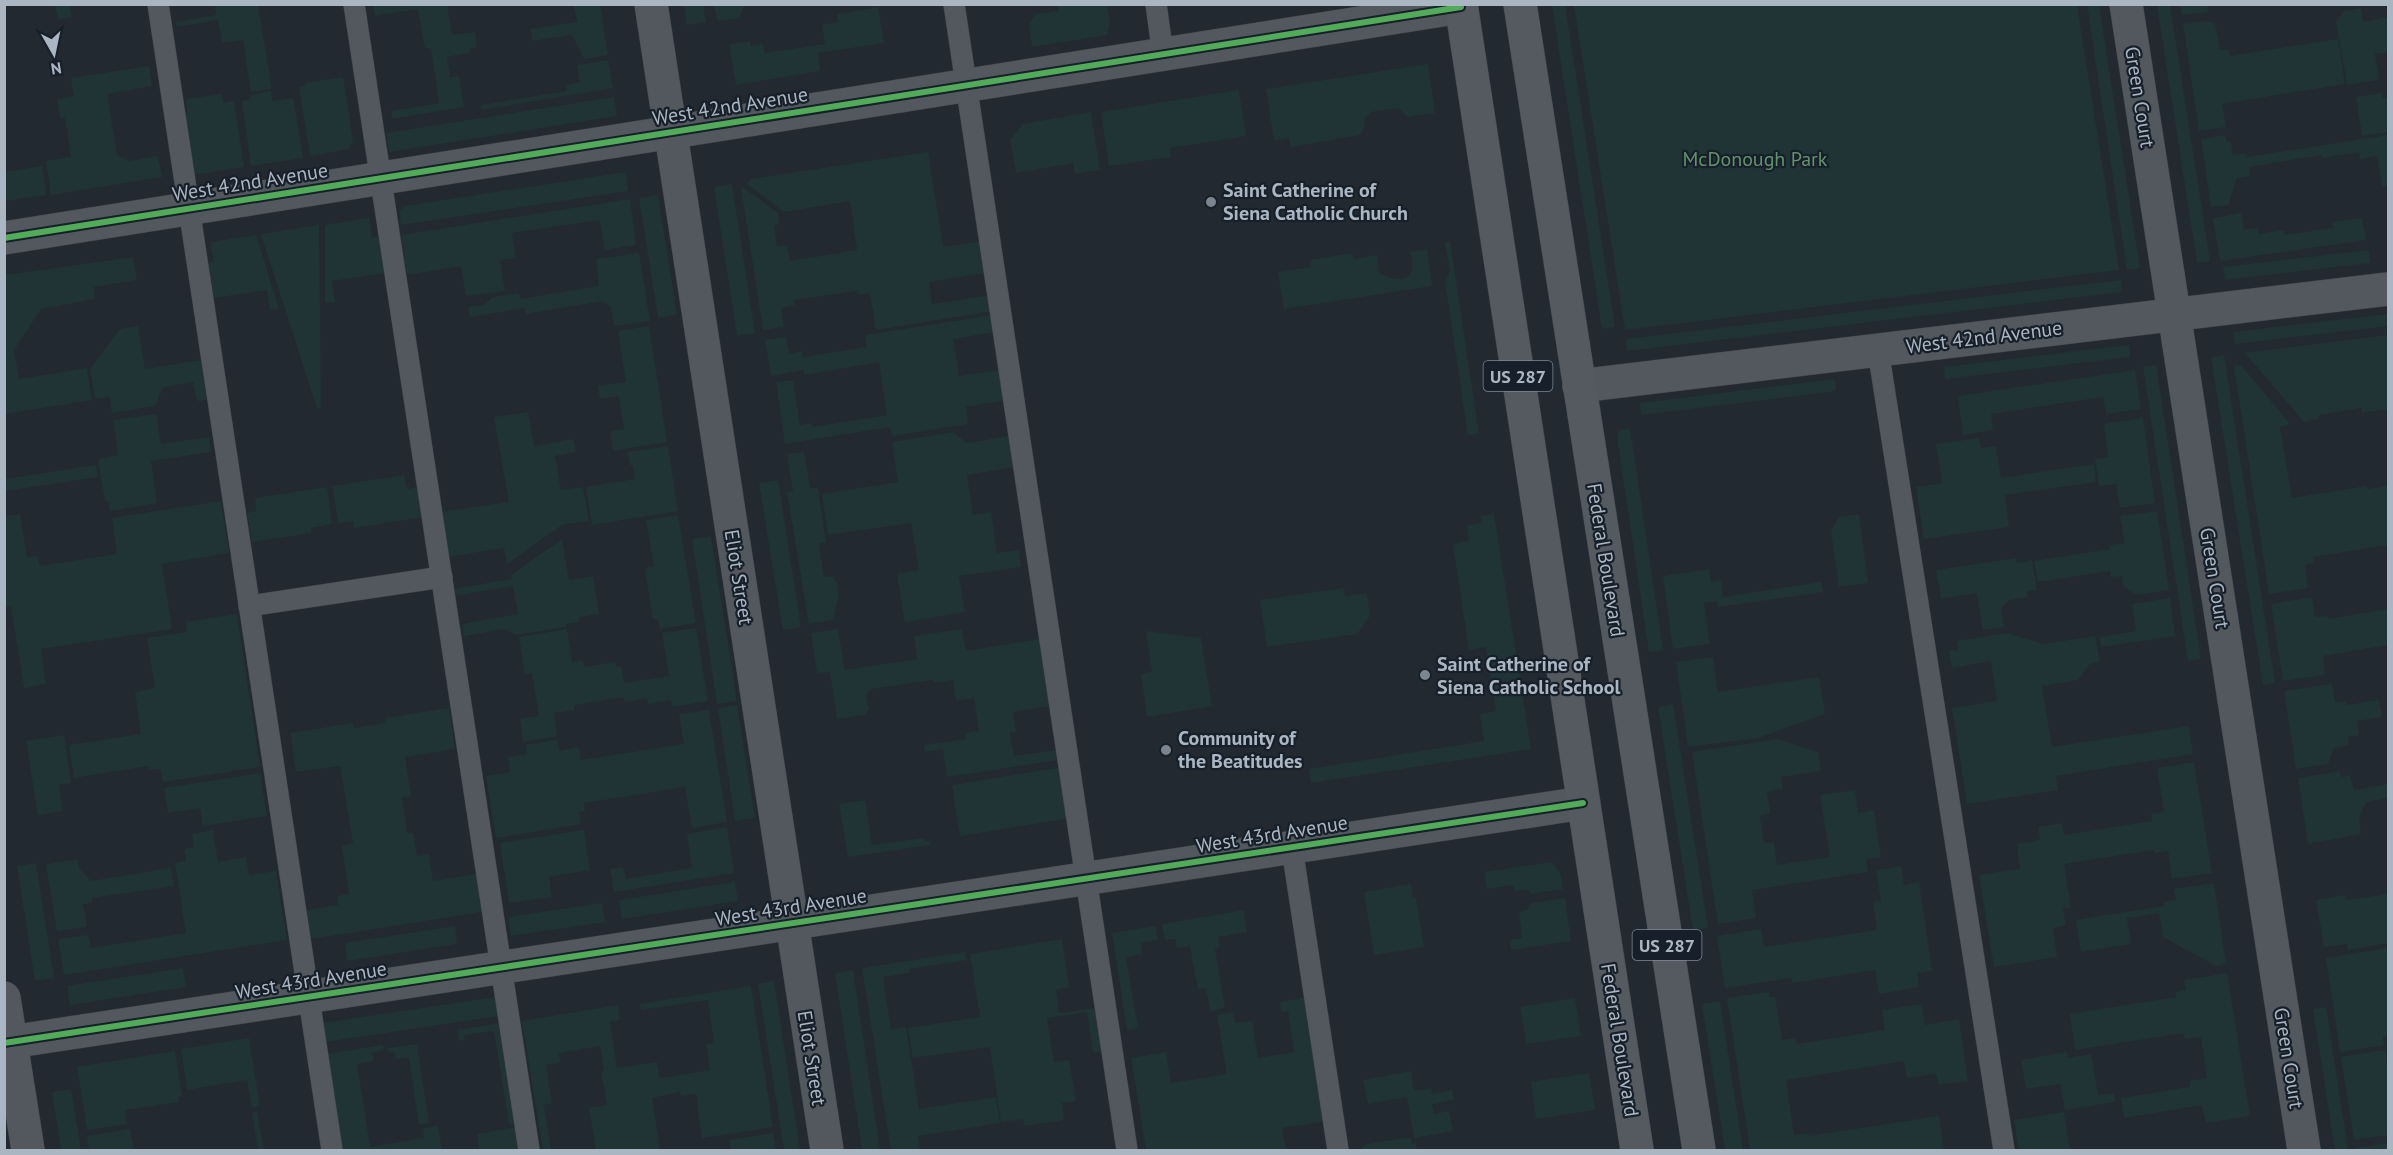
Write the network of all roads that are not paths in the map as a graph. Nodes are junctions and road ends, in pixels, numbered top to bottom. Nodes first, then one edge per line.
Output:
1 (158, 4) edge
2 (354, 4) edge
3 (651, 4) edge
4 (954, 4) edge
5 (1156, 4) edge
6 (1520, 4) edge
7 (2126, 4) edge
8 (1461, 6) edge
9 (1163, 55) junction
10 (966, 86) junction
11 (671, 133) junction
12 (381, 178) junction
13 (189, 209) junction
14 (4, 238) edge
15 (2388, 289) edge
16 (2174, 314) junction
17 (1878, 350) junction
18 (1580, 386) junction
19 (442, 577) junction
20 (249, 606) junction
21 (1583, 803) junction
22 (1293, 848) junction
23 (1086, 879) junction
24 (792, 924) junction
25 (501, 968) junction
26 (309, 997) junction
27 (4, 998) edge
28 (8, 1042) edge
29 (28, 1150) edge
30 (332, 1150) edge
31 (529, 1150) edge
32 (827, 1150) edge
33 (1127, 1150) edge
34 (1338, 1150) edge
35 (1637, 1150) edge
36 (1699, 1150) edge
37 (2004, 1150) edge
38 (2304, 1150) edge

1 - 13 lane
2 - 12 lane
3 - 11 street, Eliot Street
4 - 10 lane
5 - 9 lane
6 - 18 main road, Federal Boulevard / US 287
7 - 16 street, Green Court
8 - 9 street, West 42nd Avenue
8 - 21 main road, Federal Boulevard / US 287
9 - 10 street, West 42nd Avenue
10 - 11 street, West 42nd Avenue
10 - 23 lane
11 - 12 street, West 42nd Avenue
11 - 24 street, Eliot Street
12 - 13 street, West 42nd Avenue
12 - 19 lane
13 - 14 street, West 42nd Avenue
13 - 20 lane
15 - 16 street, West 42nd Avenue
16 - 17 street, West 42nd Avenue
16 - 38 street, Green Court
17 - 18 street, West 42nd Avenue
17 - 37 lane
18 - 36 main road, Federal Boulevard / US 287
19 - 20 lane
19 - 25 lane
20 - 26 lane
21 - 22 street, West 43rd Avenue
21 - 35 main road, Federal Boulevard / US 287
22 - 23 street, West 43rd Avenue
22 - 34 lane
23 - 24 street, West 43rd Avenue
23 - 33 lane
24 - 25 street, West 43rd Avenue
24 - 32 street, Eliot Street
25 - 26 street, West 43rd Avenue
25 - 31 lane
26 - 28 street, West 43rd Avenue
26 - 30 lane
27 - 28 street
28 - 29 street

